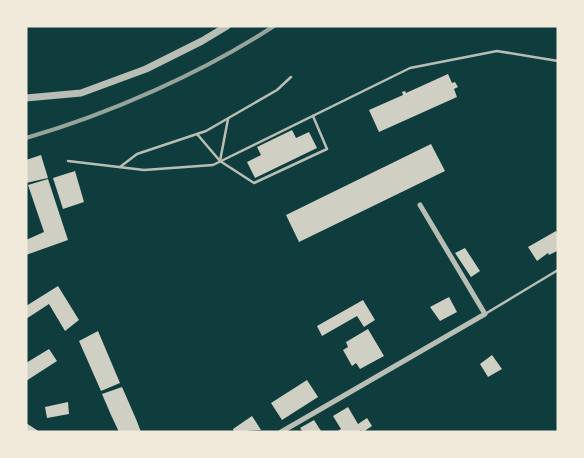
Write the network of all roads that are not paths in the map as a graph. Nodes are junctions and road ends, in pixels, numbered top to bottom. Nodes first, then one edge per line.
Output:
1 (226, 26) edge
2 (558, 61) edge
3 (291, 77) dead end
4 (26, 98) edge
5 (313, 116) junction
6 (228, 117) junction
7 (197, 134) junction
8 (68, 161) dead end
9 (220, 161) junction
10 (120, 167) junction
11 (420, 204) dead end
12 (558, 270) edge
13 (485, 314) junction
14 (281, 432) edge

1 - 4 street
2 - 5 lane
3 - 6 lane
5 - 9 lane
5 - 9 lane
6 - 7 lane
6 - 9 lane
7 - 9 lane
7 - 10 lane
8 - 10 lane
9 - 10 lane
11 - 13 street
12 - 13 lane
13 - 14 street

